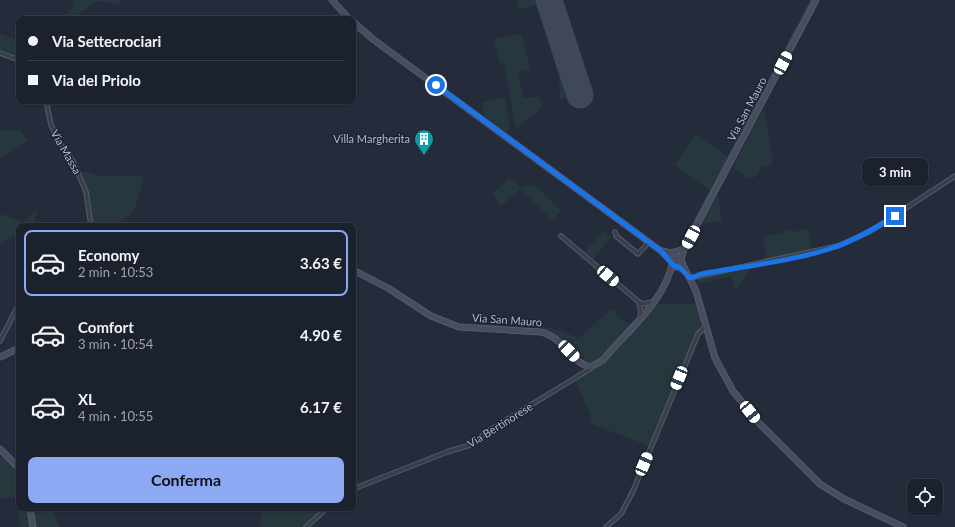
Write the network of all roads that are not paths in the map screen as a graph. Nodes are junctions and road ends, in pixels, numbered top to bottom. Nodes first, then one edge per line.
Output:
1 (332, 0) edge
2 (816, 0) edge
3 (346, 16) edge
4 (356, 25) edge
5 (0, 53) edge
6 (16, 59) edge
7 (47, 104) edge
8 (955, 176) edge
9 (91, 223) edge
10 (615, 232) dead end
11 (562, 236) dead end
12 (649, 242) junction
13 (684, 249) junction
14 (661, 251) junction
15 (677, 262) junction
16 (356, 272) edge
17 (689, 276) junction
18 (655, 301) junction
19 (641, 304) junction
20 (16, 310) edge
21 (648, 310) junction
22 (639, 319) junction
23 (706, 327) junction
24 (0, 341) edge
25 (16, 349) edge
26 (0, 357) edge
27 (596, 365) junction
28 (0, 449) edge
29 (16, 465) edge
30 (356, 488) edge
31 (30, 511) edge
32 (324, 511) edge
33 (33, 527) edge
34 (306, 527) edge
35 (606, 527) edge
36 (903, 527) edge

1 - 3 main road
2 - 13 main road, Via San Mauro
4 - 12 main road
5 - 6 street
7 - 9 street, Via Massa
8 - 17 street
10 - 12 street
11 - 19 street
12 - 14 main road
13 - 14 main road
13 - 15 main road, Via San Mauro
14 - 15 main road
15 - 17 main road
15 - 18 main road, Via San Mauro
16 - 27 main road, Via San Mauro
17 - 23 main road
18 - 19 street
18 - 21 main road, Via San Mauro
19 - 21 street
19 - 22 street
20 - 24 street
21 - 22 main road, Via San Mauro
22 - 27 main road, Via San Mauro
23 - 35 street
23 - 36 main road
25 - 26 main road
27 - 30 street, Via Bertinorese
28 - 29 main road
31 - 33 main road
32 - 34 street

